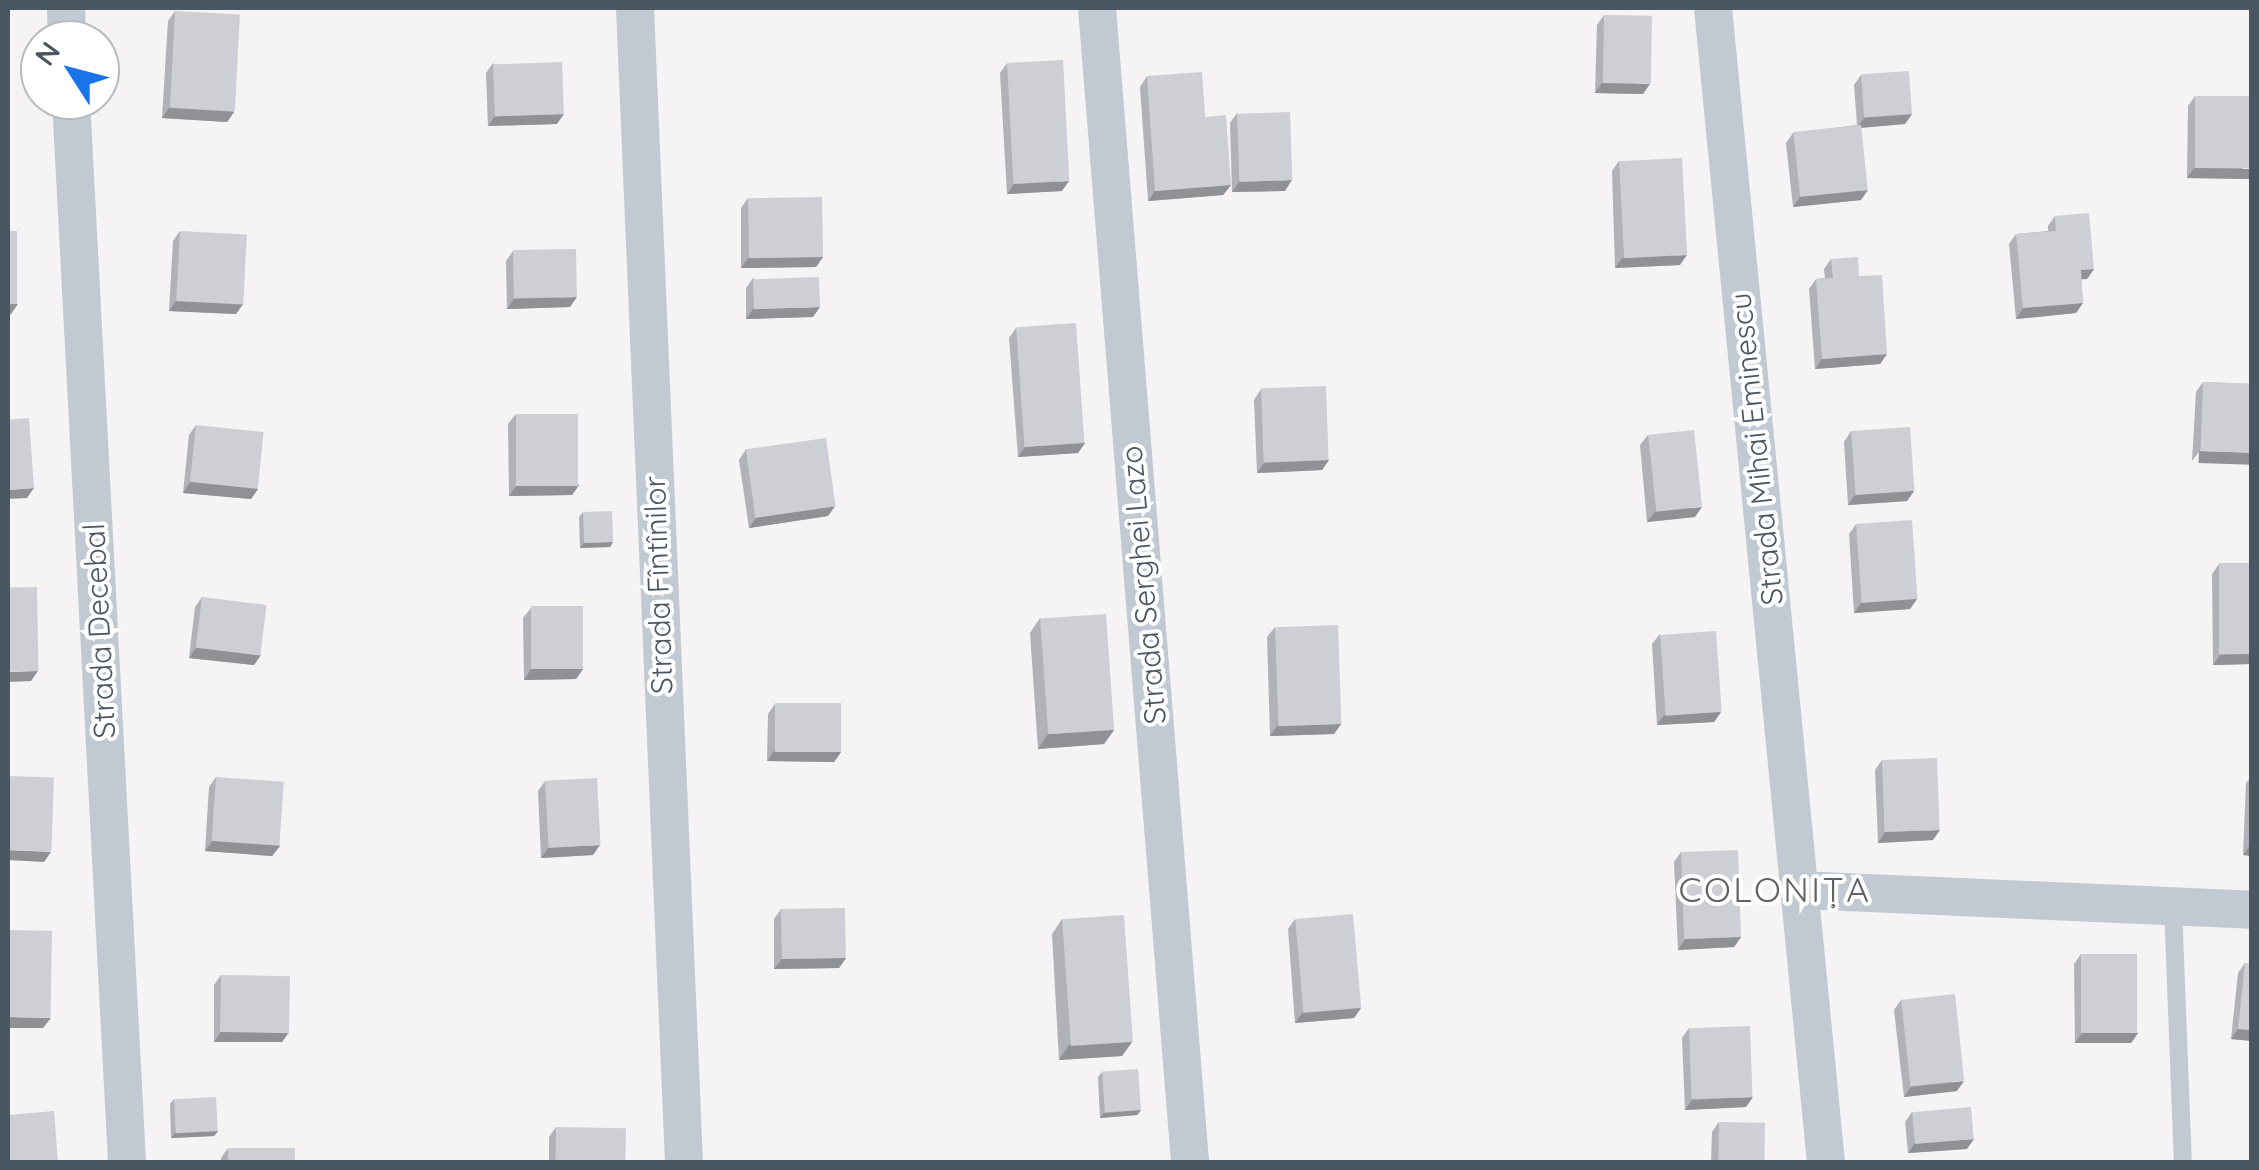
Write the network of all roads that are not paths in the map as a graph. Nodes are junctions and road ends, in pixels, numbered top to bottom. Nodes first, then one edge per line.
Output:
1 (634, 8) edge
2 (1097, 8) edge
3 (1712, 8) edge
4 (71, 120) edge
5 (1800, 890) junction
6 (2173, 906) junction
7 (2252, 910) edge
8 (127, 1162) edge
9 (684, 1162) edge
10 (1190, 1162) edge
11 (1826, 1162) edge
12 (2184, 1162) edge

1 - 9 street, Strada Fîntînilor
2 - 10 street, Strada Serghei Lazo
3 - 5 street, Strada Mihai Eminescu
4 - 8 street, Strada Decebal
5 - 6 street
5 - 11 street, Strada Mihai Eminescu
6 - 7 street
6 - 12 lane

